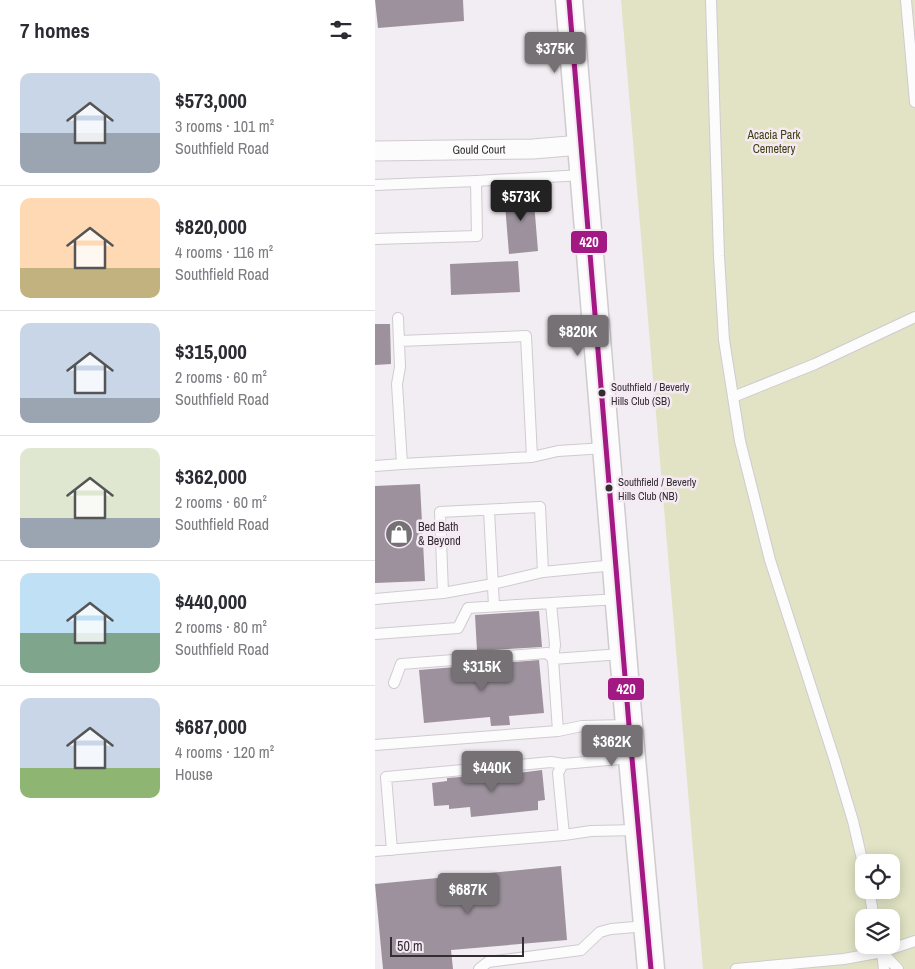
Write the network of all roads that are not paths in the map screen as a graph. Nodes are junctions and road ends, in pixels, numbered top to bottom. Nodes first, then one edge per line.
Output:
1 (569, 0) edge
2 (711, 0) edge
3 (906, 0) edge
4 (915, 102) edge
5 (581, 145) junction
6 (375, 151) edge
7 (584, 174) junction
8 (475, 181) junction
9 (375, 184) edge
10 (375, 239) edge
11 (915, 317) edge
12 (398, 318) dead end
13 (399, 341) junction
14 (733, 397) junction
15 (607, 448) junction
16 (532, 457) junction
17 (401, 464) junction
18 (375, 466) edge
19 (489, 510) junction
20 (616, 565) junction
21 (543, 572) junction
22 (493, 584) junction
23 (443, 593) junction
24 (375, 599) edge
25 (619, 599) junction
26 (551, 603) junction
27 (494, 606) junction
28 (375, 634) edge
29 (623, 654) junction
30 (553, 659) junction
31 (395, 683) dead end
32 (629, 724) junction
33 (558, 731) junction
34 (375, 745) edge
35 (632, 758) junction
36 (563, 764) junction
37 (639, 830) junction
38 (565, 836) junction
39 (392, 850) junction
40 (375, 851) edge
41 (861, 854) edge
42 (648, 926) junction
43 (915, 940) edge
44 (900, 944) edge
45 (862, 954) edge
46 (882, 954) edge
47 (885, 954) edge
48 (479, 969) edge
49 (651, 969) edge
50 (736, 969) edge
51 (884, 969) edge
52 (898, 969) edge

1 - 5 main road
2 - 14 lane
3 - 4 lane
5 - 6 street, Gould Court
5 - 7 main road
7 - 8 lane
7 - 15 main road
8 - 9 lane
8 - 10 lane
11 - 14 lane
12 - 13 lane
13 - 16 lane
13 - 17 lane
14 - 41 lane
15 - 16 lane
15 - 20 main road
16 - 17 lane
17 - 18 lane
19 - 21 lane
19 - 22 lane
19 - 23 lane
20 - 21 lane
20 - 25 main road
21 - 22 lane
22 - 23 lane
22 - 27 lane
23 - 24 lane
25 - 26 lane
25 - 29 main road
26 - 27 lane
26 - 30 lane
27 - 28 lane
29 - 30 lane
29 - 32 main road
30 - 31 lane
30 - 33 lane
32 - 33 lane
32 - 35 main road
33 - 34 lane
35 - 36 lane
35 - 37 main road
36 - 38 lane
36 - 39 lane
37 - 38 lane
37 - 42 main road
38 - 39 lane
39 - 40 lane
42 - 48 lane
42 - 49 main road
43 - 44 lane
45 - 50 lane
46 - 51 lane
47 - 52 lane

